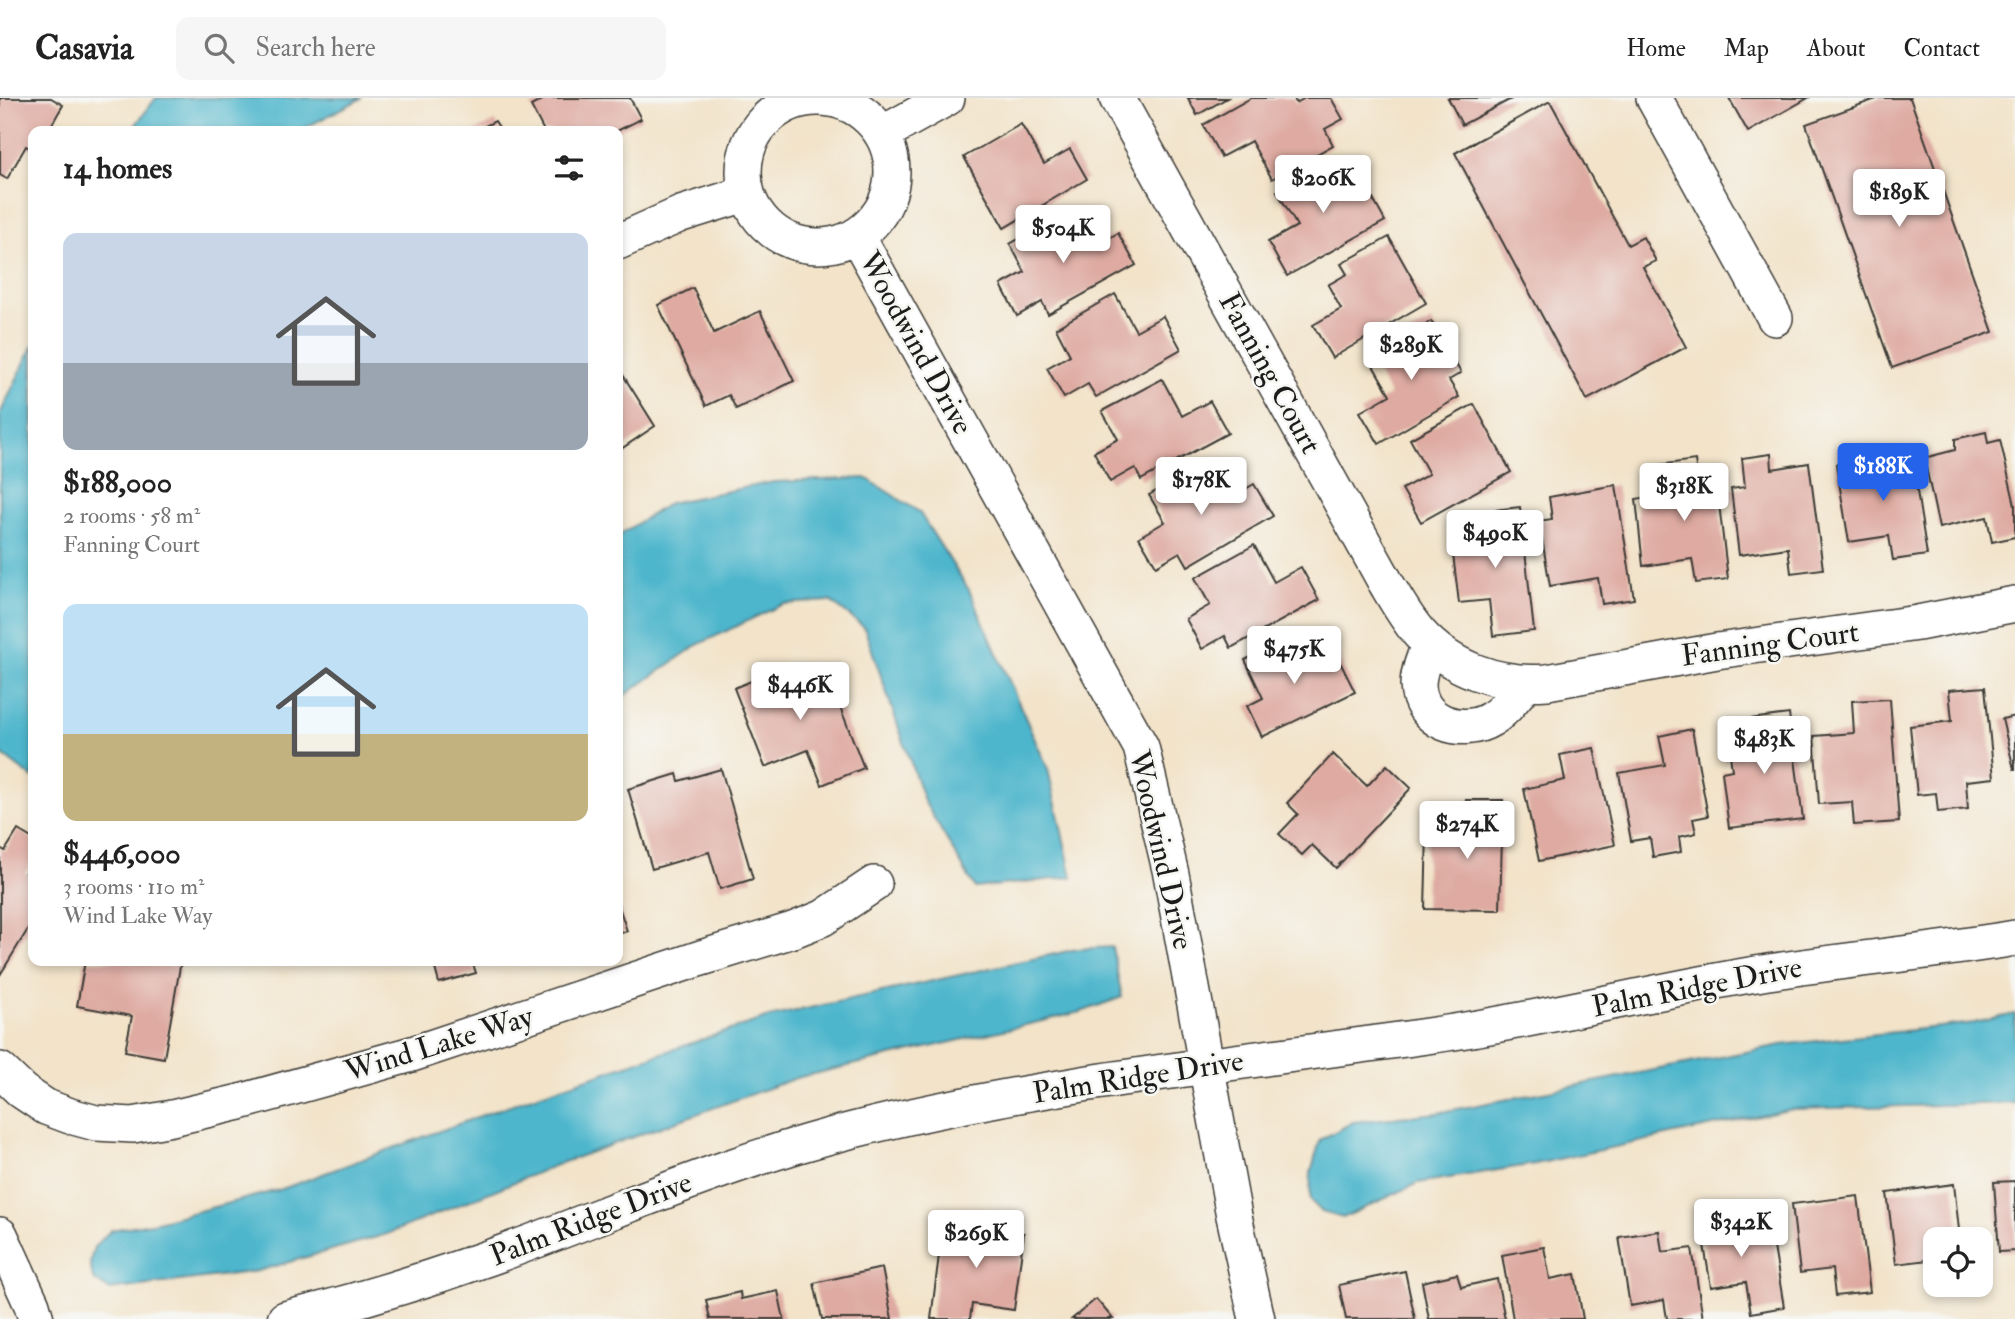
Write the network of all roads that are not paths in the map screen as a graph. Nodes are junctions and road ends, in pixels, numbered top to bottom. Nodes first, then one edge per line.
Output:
1 (947, 98) edge
2 (1117, 98) edge
3 (1654, 98) edge
4 (780, 102) edge
5 (882, 134) junction
6 (745, 194) junction
7 (857, 236) junction
8 (623, 240) edge
9 (1775, 318) dead end
10 (2015, 604) edge
11 (1429, 644) junction
12 (1525, 684) junction
13 (874, 884) dead end
14 (2015, 938) edge
15 (1207, 1066) junction
16 (0, 1070) edge
17 (0, 1235) edge
18 (36, 1319) edge
19 (285, 1319) edge
20 (1257, 1319) edge

1 - 5 street
2 - 11 street, Fanning Court
3 - 9 street
4 - 5 street
4 - 6 street
5 - 7 street
6 - 7 street
6 - 8 street
7 - 15 street, Woodwind Drive
10 - 12 street, Fanning Court
11 - 12 street, Fanning Court
11 - 12 street
13 - 16 street, Wind Lake Way
14 - 15 street, Palm Ridge Drive
15 - 19 street, Palm Ridge Drive
15 - 20 street, Woodwind Drive
17 - 18 street

